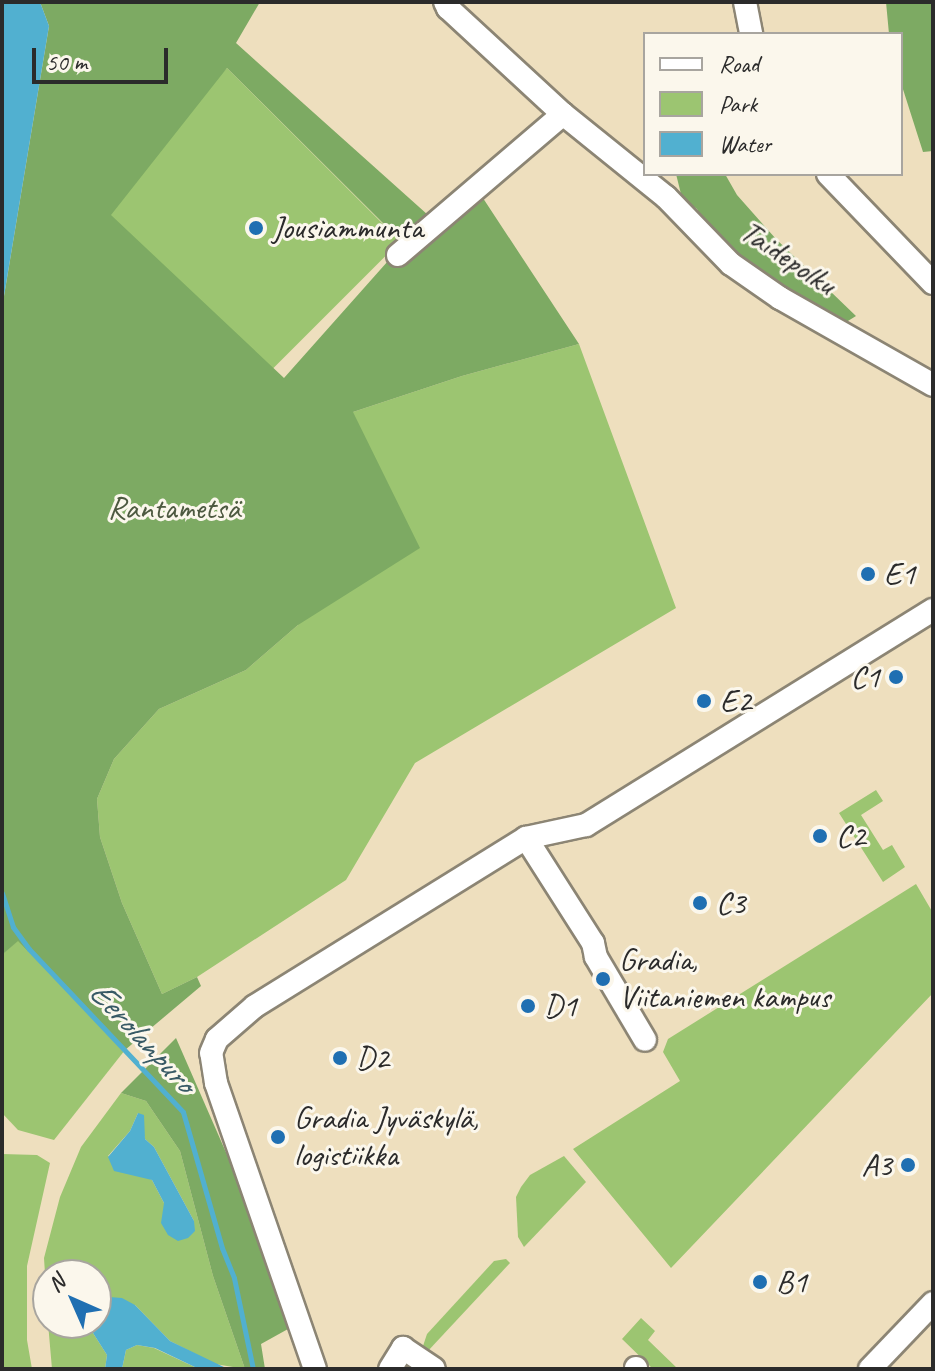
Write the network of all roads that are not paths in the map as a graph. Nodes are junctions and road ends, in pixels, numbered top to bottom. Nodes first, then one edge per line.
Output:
1 (445, 2) edge
2 (745, 2) edge
3 (751, 32) edge
4 (563, 114) junction
5 (830, 176) edge
6 (398, 255) dead end
7 (933, 283) edge
8 (933, 385) edge
9 (933, 610) edge
10 (526, 838) junction
11 (645, 1040) dead end
12 (933, 1303) edge
13 (315, 1369) edge
14 (390, 1369) edge
15 (434, 1369) edge
16 (870, 1369) edge

1 - 4 street, Taidepolku
2 - 3 street
4 - 6 street
4 - 8 street, Taidepolku
5 - 7 street
9 - 10 street
10 - 11 street
10 - 13 street
12 - 16 street
14 - 15 street

